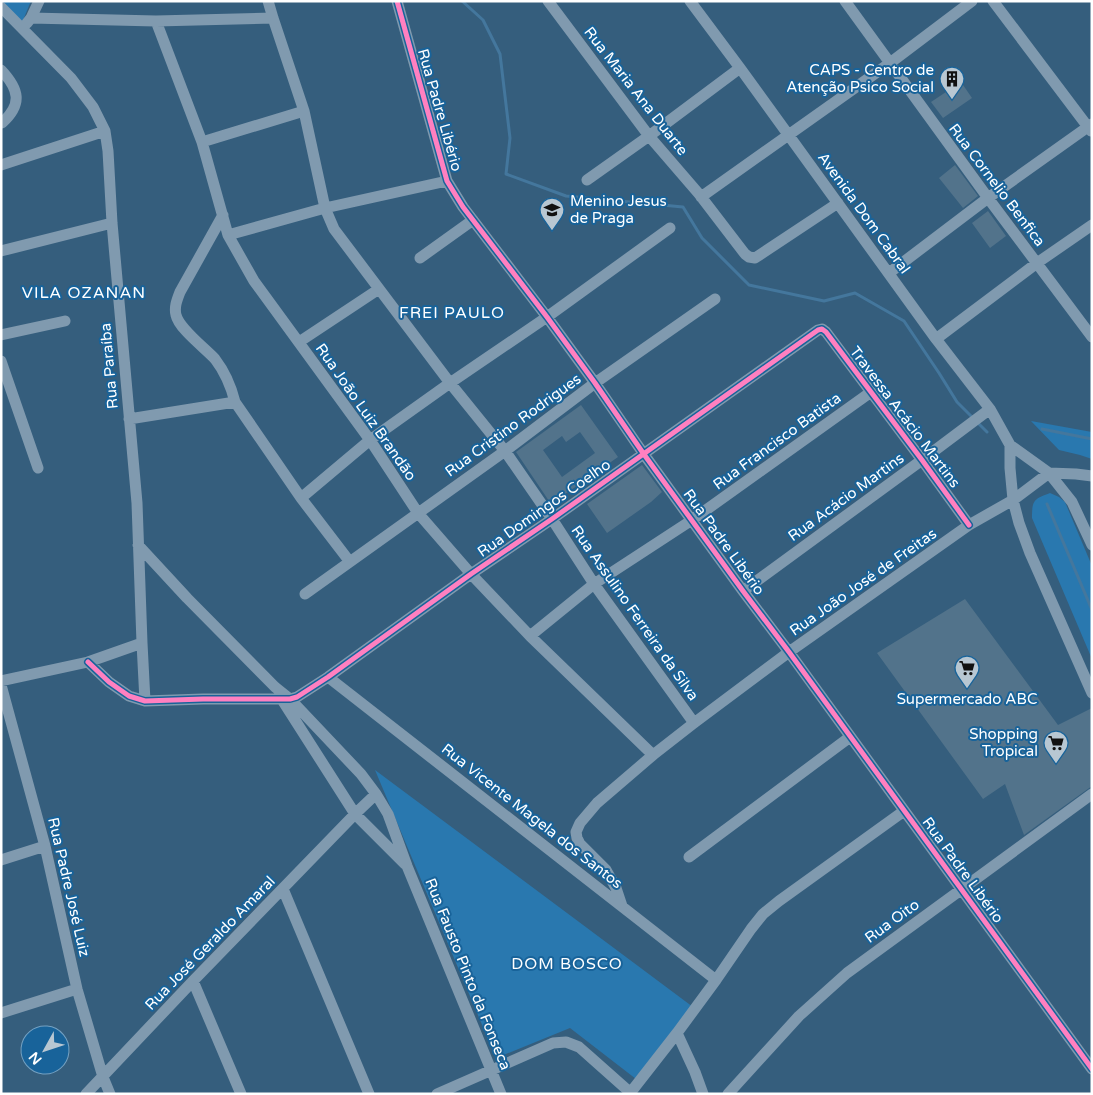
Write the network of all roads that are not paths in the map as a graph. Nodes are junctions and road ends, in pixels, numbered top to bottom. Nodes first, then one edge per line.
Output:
1 (39, 1) edge
2 (268, 1) edge
3 (397, 1) edge
4 (548, 1) edge
5 (690, 1) edge
6 (844, 1) edge
7 (972, 1) edge
8 (993, 1) edge
9 (1, 7) edge
10 (31, 18) junction
11 (273, 18) junction
12 (156, 21) junction
13 (23, 28) junction
14 (890, 63) junction
15 (740, 68) junction
16 (1, 70) edge
17 (304, 111) junction
18 (2, 123) edge
19 (1090, 128) edge
20 (105, 131) junction
21 (789, 135) junction
22 (649, 136) junction
23 (202, 142) junction
24 (1, 165) edge
25 (587, 180) dead end
26 (447, 181) junction
27 (701, 197) junction
28 (988, 198) junction
29 (838, 203) junction
30 (326, 208) junction
31 (222, 215) junction
32 (472, 220) junction
33 (112, 223) junction
34 (1092, 225) edge
35 (670, 228) dead end
36 (228, 235) junction
37 (1, 251) edge
38 (420, 258) dead end
39 (1037, 263) junction
40 (889, 273) junction
41 (379, 289) junction
42 (715, 299) dead end
43 (547, 317) junction
44 (65, 321) dead end
45 (818, 330) joint
46 (1, 335) edge
47 (1092, 337) edge
48 (936, 339) junction
49 (299, 342) junction
50 (1, 361) edge
51 (450, 383) junction
52 (595, 383) junction
53 (871, 392) junction
54 (234, 402) junction
55 (986, 412) junction
56 (129, 419) junction
57 (370, 440) junction
58 (1010, 445) junction
59 (505, 451) junction
60 (643, 453) junction
61 (922, 460) junction
62 (38, 468) dead end
63 (1049, 473) junction
64 (1092, 476) edge
65 (301, 498) junction
66 (1013, 500) junction
67 (418, 513) junction
68 (552, 520) junction
69 (692, 520) junction
70 (969, 525) junction
71 (138, 545) junction
72 (1092, 545) edge
73 (350, 562) junction
74 (471, 574) junction
75 (594, 584) junction
76 (743, 591) junction
77 (305, 594) dead end
78 (530, 636) junction
79 (142, 643) junction
80 (789, 652) junction
81 (88, 662) junction
82 (328, 677) junction
83 (1, 681) edge
84 (1, 685) edge
85 (1092, 693) edge
86 (286, 699) junction
87 (145, 701) junction
88 (694, 723) junction
89 (850, 737) junction
90 (332, 744) junction
91 (318, 756) junction
92 (653, 756) junction
93 (376, 794) junction
94 (1092, 794) edge
95 (904, 811) junction
96 (355, 814) junction
97 (45, 846) junction
98 (688, 857) dead end
99 (1, 860) edge
100 (407, 866) junction
101 (282, 889) junction
102 (961, 889) junction
103 (622, 906) junction
104 (193, 980) junction
105 (716, 980) junction
106 (77, 989) junction
107 (1, 1013) edge
108 (677, 1033) junction
109 (1092, 1069) edge
110 (491, 1070) junction
111 (103, 1077) junction
112 (632, 1093) edge
113 (86, 1094) edge
114 (110, 1094) edge
115 (241, 1094) edge
116 (369, 1094) edge
117 (437, 1094) edge
118 (501, 1094) edge
119 (703, 1094) edge
120 (728, 1094) edge

1 - 10 street
2 - 11 street, Rua Assulino Ferreira da Silva
3 - 26 street, Rua Padre Libério
4 - 22 street, Rua Maria Ana Duarte
5 - 15 street, Avenida Dom Cabral
6 - 14 street, Rua Cornelio Benfica
7 - 14 street
8 - 19 street
9 - 13 street, Rua Paraíba
10 - 12 street
10 - 13 street
11 - 12 street
11 - 17 street, Rua Assulino Ferreira da Silva
12 - 23 street, Rua João Luiz Brandão
13 - 20 street, Rua Paraíba
14 - 21 street
14 - 28 street, Rua Cornelio Benfica
15 - 21 street, Avenida Dom Cabral
15 - 22 street
16 - 18 street
17 - 23 street
17 - 30 street, Rua Assulino Ferreira da Silva
19 - 28 street
20 - 24 street
20 - 33 street, Rua Paraíba
21 - 27 street
21 - 29 street, Avenida Dom Cabral
22 - 25 street
22 - 27 street, Rua Maria Ana Duarte
23 - 31 street, Rua João Luiz Brandão
26 - 30 street
26 - 32 street, Rua Padre Libério
27 - 29 street, Rua Maria Ana Duarte
28 - 39 street, Rua Cornelio Benfica
28 - 40 street
29 - 40 street, Avenida Dom Cabral
30 - 36 street
30 - 41 street, Rua Assulino Ferreira da Silva
31 - 36 street, Rua João Luiz Brandão
31 - 54 street
32 - 38 street
32 - 43 street, Rua Padre Libério
33 - 37 street
33 - 56 street, Rua Paraíba
34 - 39 street
35 - 43 street
36 - 49 street, Rua João Luiz Brandão
39 - 47 street, Rua Cornelio Benfica
39 - 48 street
40 - 48 street, Avenida Dom Cabral
41 - 49 street
41 - 51 street, Rua Assulino Ferreira da Silva
42 - 52 street, Rua Cristino Rodrigues
43 - 51 street
43 - 52 street, Rua Padre Libério
44 - 46 street
45 - 53 street, Travessa Acácio Martins
45 - 60 street, Rua Domingos Coelho
48 - 55 street, Avenida Dom Cabral
49 - 57 street, Rua João Luiz Brandão
50 - 62 street
51 - 57 street
51 - 59 street, Rua Assulino Ferreira da Silva
52 - 59 street, Rua Cristino Rodrigues
52 - 60 street, Rua Padre Libério
53 - 61 street, Travessa Acácio Martins
53 - 69 street, Rua Francisco Batista
54 - 56 street
54 - 65 street
55 - 58 street, Avenida Dom Cabral
55 - 61 street, Rua Acácio Martins
56 - 71 street, Rua Paraíba
57 - 65 street
57 - 67 street, Rua João Luiz Brandão
58 - 63 street
58 - 66 street
59 - 67 street, Rua Cristino Rodrigues
59 - 68 street, Rua Assulino Ferreira da Silva
60 - 68 street, Rua Domingos Coelho
60 - 69 street, Rua Padre Libério
61 - 70 street, Travessa Acácio Martins
61 - 76 street, Rua Acácio Martins
63 - 64 street
63 - 66 street, Rua João José de Freitas
63 - 72 street
65 - 73 street
66 - 70 street, Rua João José de Freitas
66 - 85 street
67 - 73 street, Rua Cristino Rodrigues
67 - 74 street, Rua João Luiz Brandão
68 - 74 street, Rua Domingos Coelho
68 - 75 street, Rua Assulino Ferreira da Silva
69 - 75 street, Rua Francisco Batista
69 - 76 street, Rua Padre Libério
70 - 80 street, Rua João José de Freitas
71 - 79 street, Rua Paraíba
71 - 86 street, Rua Fausto Pinto da Fonseca
73 - 77 street, Rua Cristino Rodrigues
74 - 78 street, Rua João Luiz Brandão
74 - 82 street, Rua Domingos Coelho
75 - 78 street, Rua Francisco Batista
75 - 88 street, Rua Assulino Ferreira da Silva
76 - 80 street, Rua Padre Libério
78 - 92 street, Rua João Luiz Brandão
79 - 81 street
79 - 87 street, Rua Paraíba
80 - 88 street, Rua João José de Freitas
80 - 89 street, Rua Padre Libério
81 - 83 street
81 - 87 street
82 - 86 street, Rua Domingos Coelho
82 - 103 street, Rua Vicente Magela dos Santos
84 - 97 street, Rua Padre José Luiz
86 - 87 street
86 - 90 street, Rua Fausto Pinto da Fonseca
86 - 91 street, Rua Fausto Pinto da Fonseca
88 - 92 street, Rua João José de Freitas
89 - 95 street, Rua Padre Libério
89 - 98 street
90 - 91 street
90 - 93 street, Rua Fausto Pinto da Fonseca
91 - 96 street, Rua Fausto Pinto da Fonseca
92 - 103 street, Rua João José de Freitas
93 - 96 street, Rua José Geraldo Amaral
93 - 100 street, Rua Fausto Pinto da Fonseca
94 - 102 street, Rua Oito
95 - 102 street, Rua Padre Libério
95 - 105 street
96 - 100 street, Rua Fausto Pinto da Fonseca
96 - 101 street, Rua José Geraldo Amaral
97 - 99 street
97 - 106 street, Rua Padre José Luiz
100 - 110 street, Rua Fausto Pinto da Fonseca
101 - 104 street, Rua José Geraldo Amaral
101 - 116 street
102 - 109 street, Rua Padre Libério
102 - 120 street, Rua Oito
103 - 105 street, Rua Vicente Magela dos Santos
104 - 111 street, Rua José Geraldo Amaral
104 - 115 street
105 - 108 street
106 - 107 street
106 - 111 street, Rua Padre José Luiz
108 - 112 street
108 - 119 street
110 - 112 street
110 - 117 street
110 - 118 street, Rua Fausto Pinto da Fonseca
111 - 113 street, Rua José Geraldo Amaral
111 - 114 street, Rua Padre José Luiz

